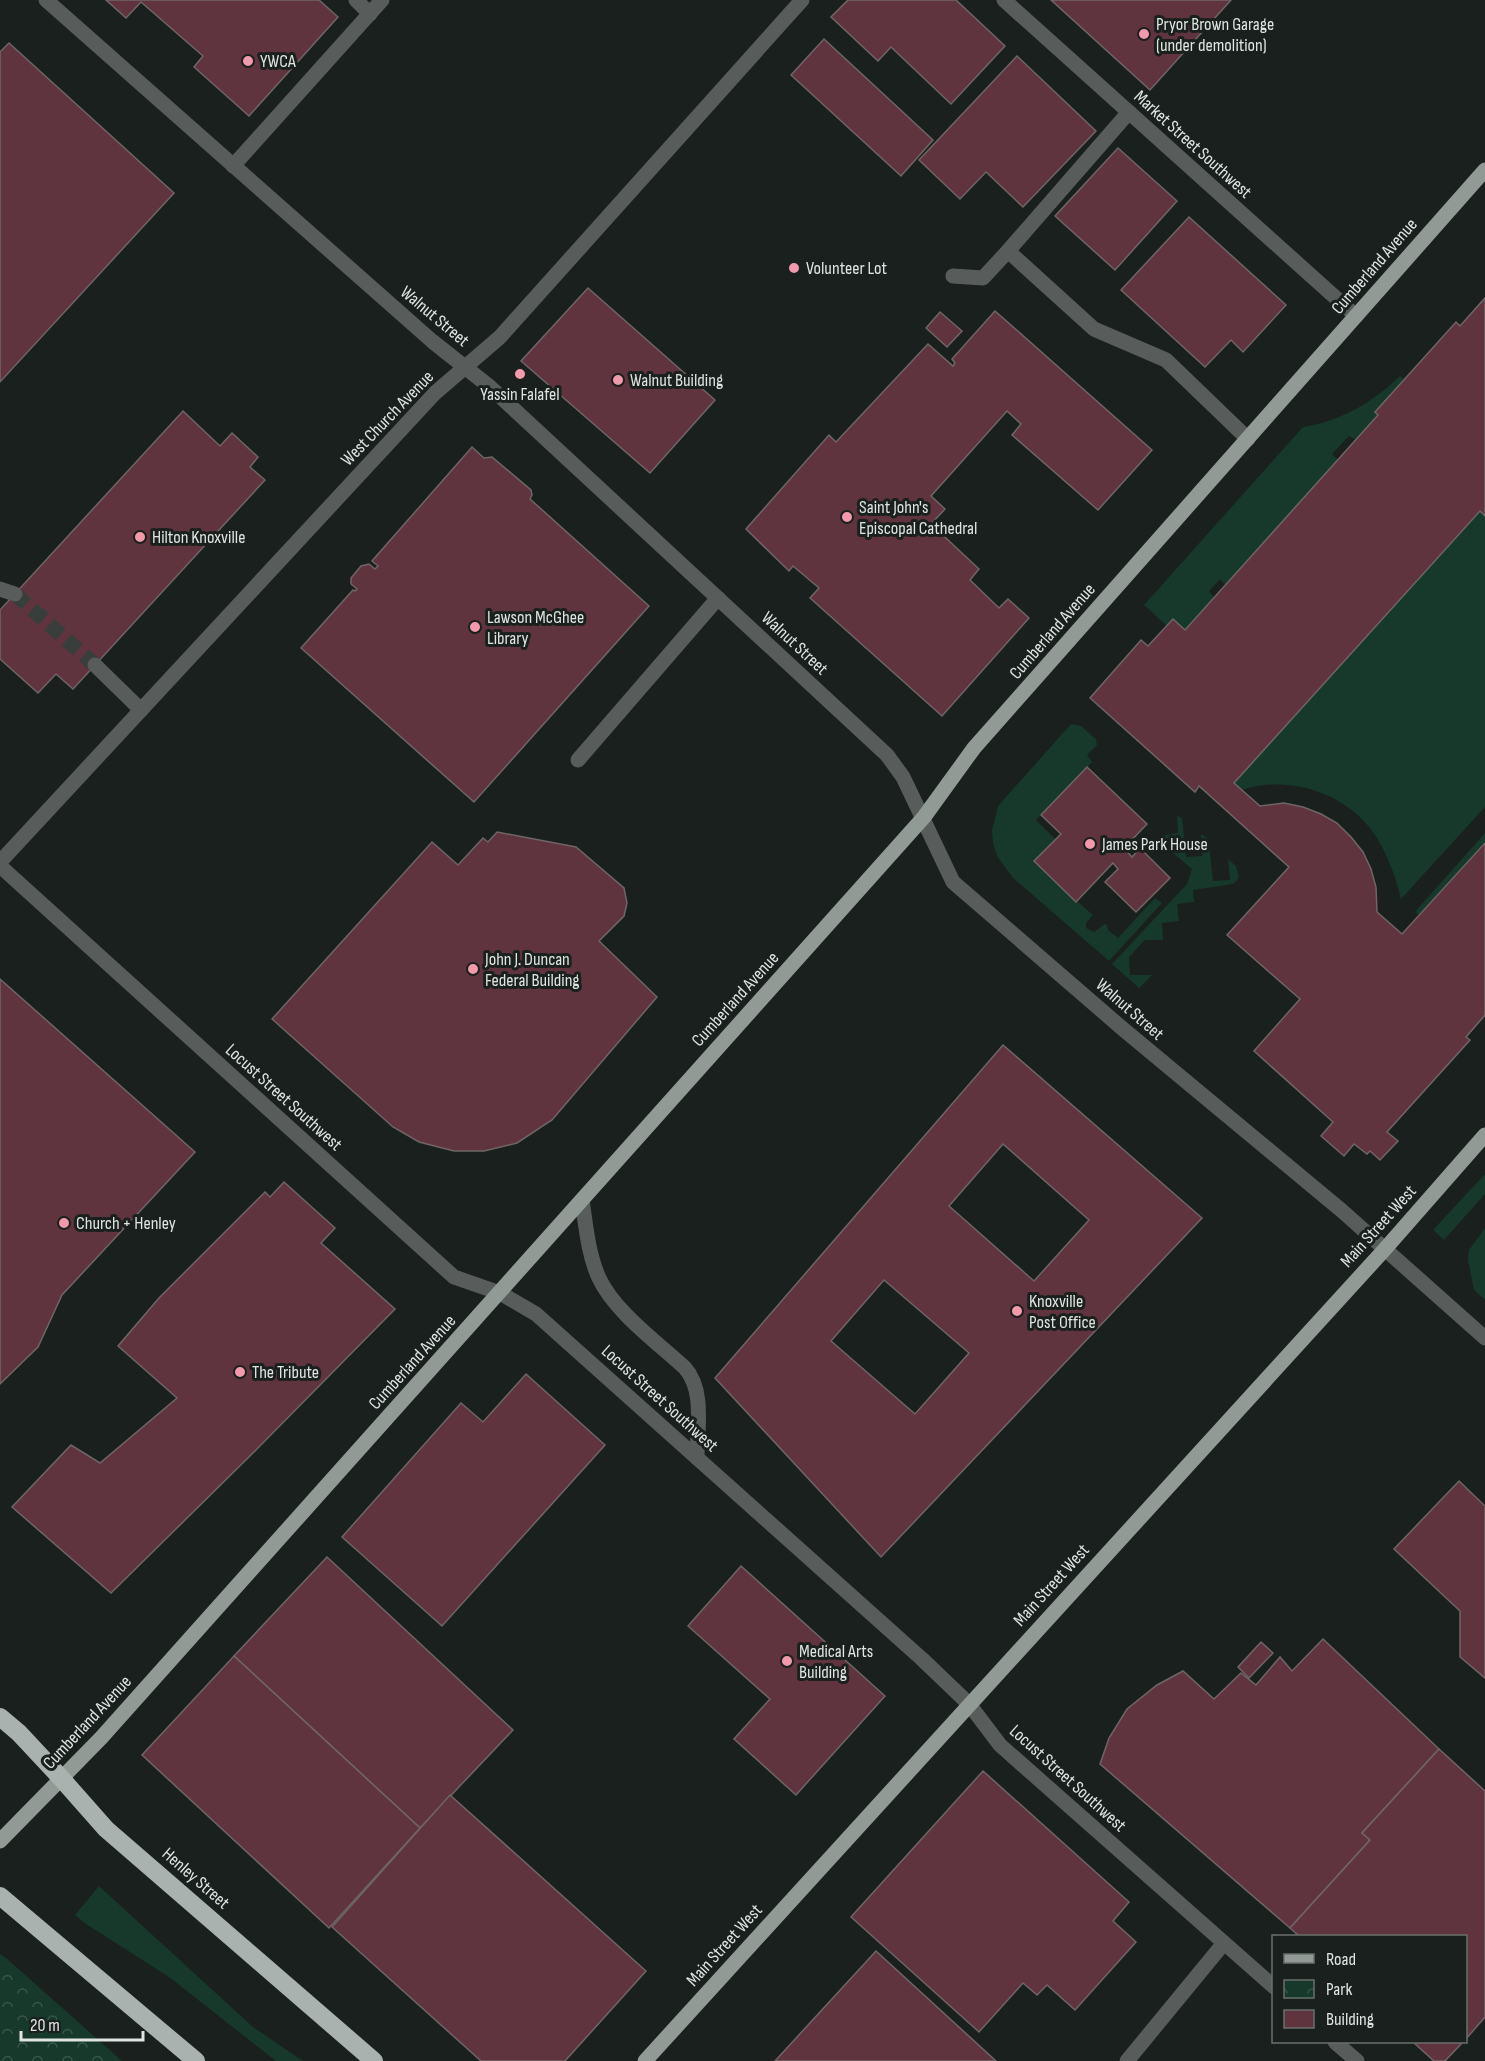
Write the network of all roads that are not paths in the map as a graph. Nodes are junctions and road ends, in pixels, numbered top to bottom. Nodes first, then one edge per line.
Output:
1 (46, 0) edge
2 (356, 0) edge
3 (382, 0) edge
4 (802, 0) edge
5 (1004, 0) edge
6 (370, 14) junction
7 (1129, 112) junction
8 (233, 166) junction
9 (1485, 170) edge
10 (1008, 250) junction
11 (954, 276) dead end
12 (1356, 316) junction
13 (465, 366) junction
14 (1248, 439) junction
15 (718, 598) junction
16 (95, 665) tunnel mouth
17 (141, 710) junction
18 (578, 760) dead end
19 (924, 817) junction
20 (0, 862) edge
21 (0, 867) edge
22 (1485, 1135) edge
23 (582, 1200) junction
24 (1385, 1249) junction
25 (500, 1293) junction
26 (1485, 1338) edge
27 (697, 1458) junction
28 (969, 1704) junction
29 (0, 1717) edge
30 (61, 1778) junction
31 (0, 1841) edge
32 (0, 1896) edge
33 (1224, 1943) junction
34 (1272, 1985) edge
35 (1336, 2043) edge
36 (196, 2061) edge
37 (374, 2061) edge
38 (645, 2061) edge
39 (1127, 2061) edge
40 (1357, 2061) edge

1 - 8 street, Walnut Street
2 - 6 street
3 - 6 street
4 - 13 street, West Church Avenue
5 - 7 street, Market Street Southwest
6 - 8 street
7 - 10 street
7 - 12 street, Market Street Southwest
8 - 13 street, Walnut Street
9 - 12 main road, Cumberland Avenue
10 - 11 street
10 - 14 street
12 - 14 main road, Cumberland Avenue
13 - 15 street, Walnut Street
13 - 17 street, West Church Avenue
14 - 19 main road, Cumberland Avenue
15 - 18 street
15 - 19 street, Walnut Street
16 - 17 street
17 - 20 street, West Church Avenue
19 - 23 main road, Cumberland Avenue
19 - 24 street, Walnut Street
21 - 25 street, Locust Street Southwest
22 - 24 main road, Main Street West
23 - 25 main road, Cumberland Avenue
23 - 27 street
24 - 26 street, Walnut Street
24 - 28 main road, Main Street West
25 - 27 street, Locust Street Southwest
25 - 30 main road, Cumberland Avenue
27 - 28 street, Locust Street Southwest
28 - 33 street, Locust Street Southwest
28 - 38 main road, Main Street West
29 - 30 highway, Henley Street
30 - 31 main road, Cumberland Avenue
30 - 37 highway, Henley Street
32 - 36 highway
33 - 34 street, Locust Street Southwest
33 - 39 street
35 - 40 street

